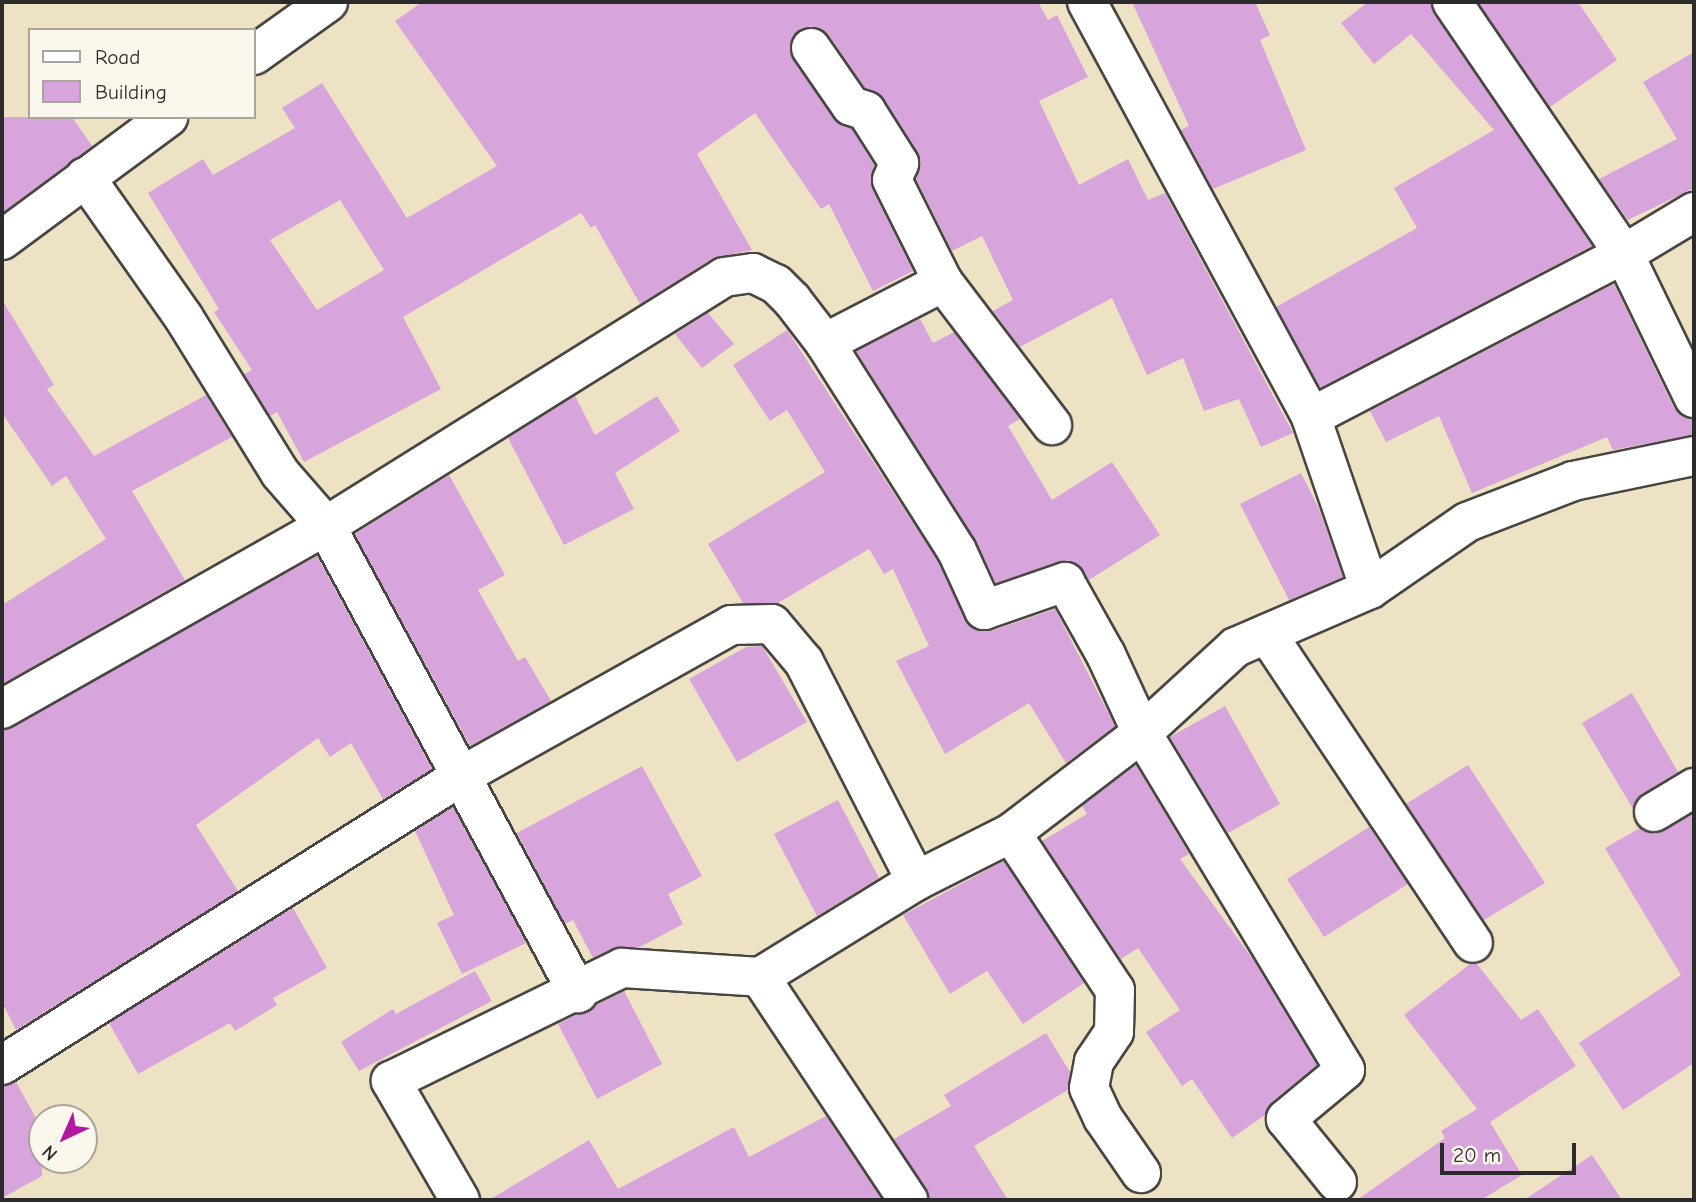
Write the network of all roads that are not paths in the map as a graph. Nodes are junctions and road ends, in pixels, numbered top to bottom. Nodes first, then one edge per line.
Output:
1 (1087, 2) edge
2 (1452, 2) edge
3 (308, 8) edge
4 (811, 48) dead end
5 (256, 53) edge
6 (165, 119) edge
7 (85, 177) junction
8 (1694, 212) edge
9 (2, 240) edge
10 (1624, 254) junction
11 (943, 282) junction
12 (825, 343) junction
13 (1694, 398) edge
14 (1311, 417) junction
15 (1052, 425) dead end
16 (1694, 456) edge
17 (326, 526) junction
18 (1370, 589) junction
19 (1267, 634) junction
20 (2, 709) edge
21 (1142, 733) junction
22 (463, 775) junction
23 (1694, 788) edge
24 (1654, 812) dead end
25 (1011, 833) junction
26 (916, 881) junction
27 (1473, 943) dead end
28 (760, 977) junction
29 (578, 992) junction
30 (2, 1065) edge
31 (1141, 1173) dead end
32 (1334, 1194) edge
33 (460, 1200) edge
34 (908, 1200) edge

1 - 14 street
2 - 10 street
3 - 5 street
4 - 11 street
6 - 7 street
7 - 9 street
7 - 17 street
8 - 10 street
10 - 13 street
10 - 14 street
11 - 12 street
11 - 15 street
12 - 17 street
12 - 21 street
14 - 18 street
16 - 18 street
17 - 20 street
17 - 22 street
18 - 19 street
19 - 21 street
19 - 27 street
21 - 25 street
21 - 32 street
22 - 26 street
22 - 29 street
22 - 30 street
23 - 24 street
25 - 26 street
25 - 31 street
26 - 28 street
28 - 29 street
28 - 34 street
29 - 33 street

